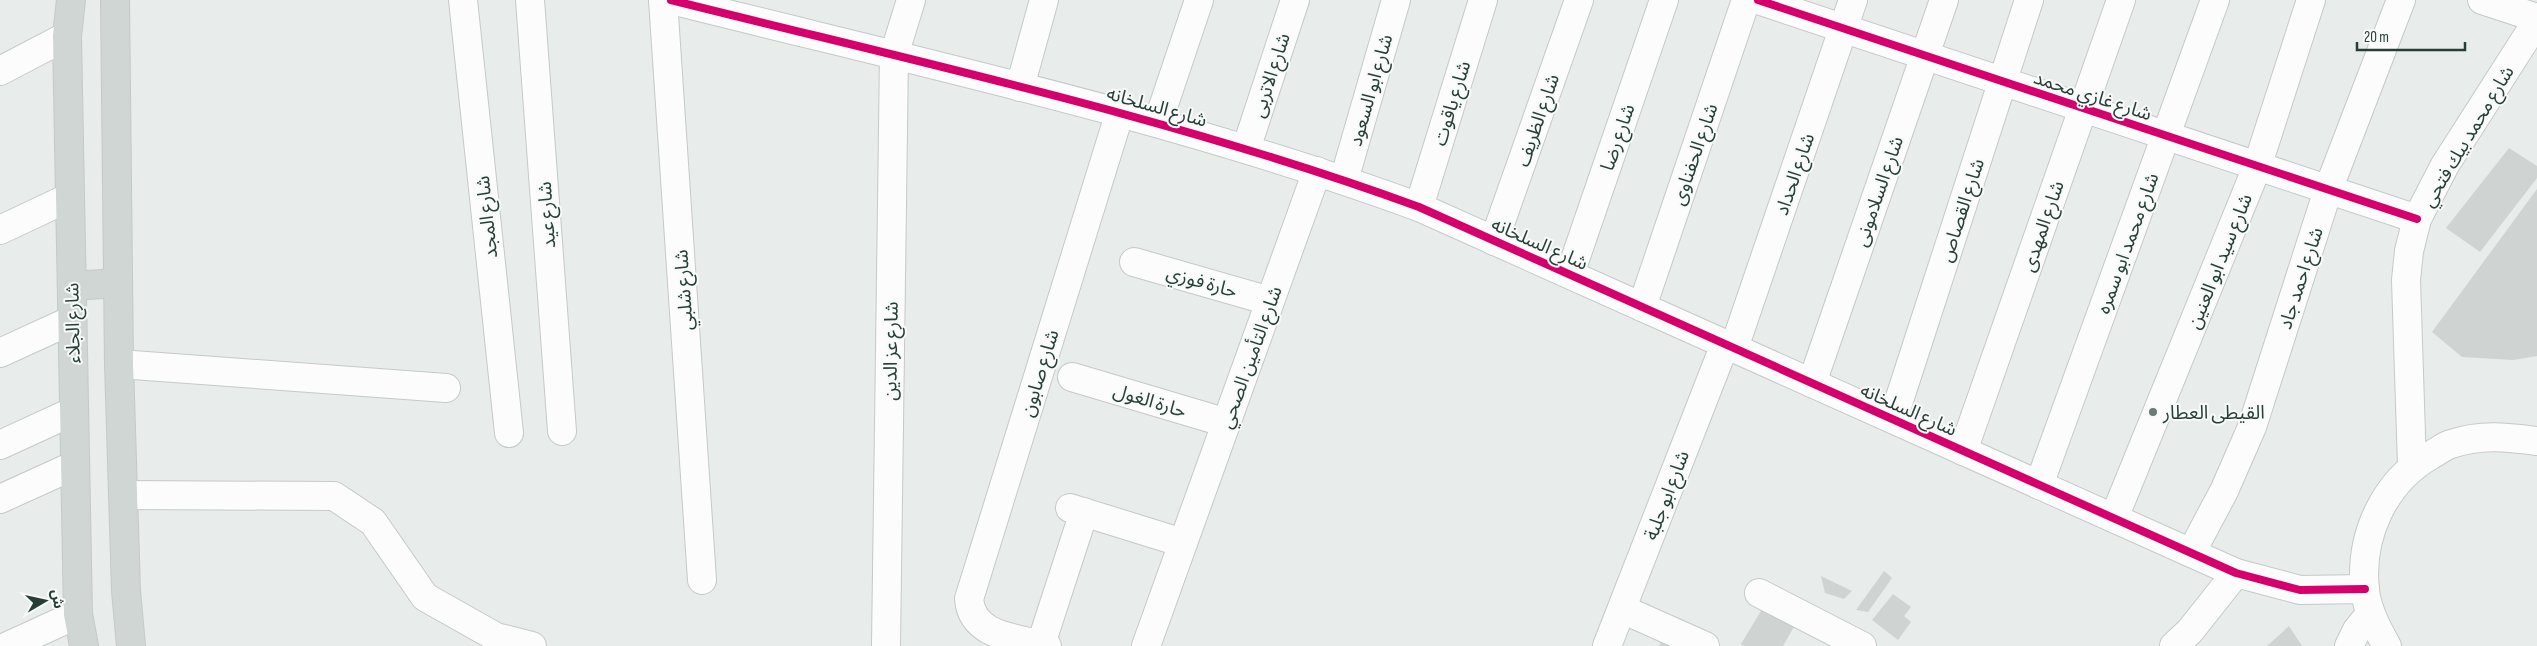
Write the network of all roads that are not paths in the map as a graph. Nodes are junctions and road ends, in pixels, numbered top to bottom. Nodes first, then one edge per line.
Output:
1 (71, 0) edge
2 (115, 0) edge
3 (463, 0) edge
4 (530, 0) edge
5 (663, 0) edge
6 (672, 0) edge
7 (911, 0) edge
8 (1044, 0) edge
9 (1199, 0) edge
10 (1294, 0) edge
11 (1396, 0) edge
12 (1483, 0) edge
13 (1579, 0) edge
14 (1664, 0) edge
15 (1746, 0) edge
16 (1758, 0) edge
17 (1853, 0) edge
18 (1944, 0) edge
19 (2029, 0) edge
20 (2121, 0) edge
21 (2215, 0) edge
22 (2311, 0) edge
23 (2400, 0) edge
24 (2482, 0) edge
25 (732, 7) edge
26 (2537, 20) edge
27 (1843, 29) junction
28 (67, 36) junction
29 (894, 55) junction
30 (1924, 56) junction
31 (0, 71) edge
32 (2003, 82) junction
33 (1020, 87) junction
34 (2083, 109) junction
35 (1120, 112) junction
36 (1158, 122) junction
37 (2166, 136) junction
38 (1246, 149) junction
39 (2257, 167) junction
40 (1317, 171) junction
41 (1344, 180) junction
42 (2328, 190) junction
43 (70, 197) junction
44 (1419, 207) junction
45 (2417, 219) junction
46 (0, 230) edge
47 (1494, 241) junction
48 (1134, 262) dead end
49 (1570, 274) junction
50 (118, 283) junction
51 (72, 286) junction
52 (1270, 301) junction
53 (1642, 307) junction
54 (72, 320) junction
55 (1730, 346) junction
56 (0, 353) edge
57 (119, 364) junction
58 (1072, 376) dead end
59 (1812, 383) junction
60 (446, 388) dead end
61 (74, 411) junction
62 (1893, 419) junction
63 (1227, 423) junction
64 (562, 431) dead end
65 (509, 433) dead end
66 (2537, 441) edge
67 (0, 445) edge
68 (1963, 451) junction
69 (75, 465) junction
70 (2412, 466) junction
71 (2039, 485) junction
72 (123, 495) junction
73 (0, 499) edge
74 (2114, 518) junction
75 (1183, 543) junction
76 (2191, 553) junction
77 (2236, 573) junction
78 (702, 580) dead end
79 (1758, 593) dead end
80 (2368, 602) junction
81 (1622, 608) junction
82 (78, 614) junction
83 (1044, 645) edge
84 (8, 646) edge
85 (84, 646) edge
86 (131, 646) edge
87 (532, 646) edge
88 (886, 646) edge
89 (1146, 646) edge
90 (1607, 646) edge
91 (1705, 646) edge
92 (1862, 646) edge
93 (2174, 646) edge
94 (2349, 646) edge
95 (2387, 646) edge

1 - 28 main road, شارع الجلاء
2 - 50 main road
3 - 65 street, شارع المجد
4 - 64 street, شارع عيد
5 - 78 street, شارع شلبي
6 - 25 street, شارع السلخانه
7 - 29 street, شارع عز الدين
8 - 33 street
9 - 36 street
10 - 38 street, شارع الاتربى
11 - 41 street, شارع ابو السعود
12 - 44 street, شارع ياقوت
13 - 47 street, شارع الظريف
14 - 49 street, شارع رضا
15 - 53 street, شارع الحفناوى
16 - 27 street, شارع غازي محمد
17 - 27 street, شارع الحداد
18 - 30 street, شارع السلامونى
19 - 32 street, شارع القصاص
20 - 34 street, شارع المهدى
21 - 37 street, شارع محمد ابو سمره
22 - 39 street, شارع سيد ابو العنين
23 - 42 street, شارع احمد جاد
24 - 26 street
25 - 29 street, شارع السلخانه
26 - 45 street, شارع محمد بيك فتحي
27 - 30 street, شارع غازي محمد
27 - 55 street, شارع الحداد
28 - 31 street
28 - 43 main road, شارع الجلاء
29 - 33 street, شارع السلخانه
29 - 88 street, شارع عز الدين
30 - 32 street, شارع غازي محمد
30 - 59 street, شارع السلامونى
32 - 34 street, شارع غازي محمد
32 - 62 street, شارع القصاص
33 - 35 street, شارع السلخانه
34 - 37 street, شارع غازي محمد
34 - 68 street, شارع المهدى
35 - 36 street, شارع السلخانه
35 - 83 street, شارع صابون
36 - 38 street, شارع السلخانه
37 - 39 street, شارع غازي محمد
37 - 71 street, شارع محمد ابو سمره
38 - 40 street, شارع السلخانه
39 - 42 street, شارع غازي محمد
39 - 74 street, شارع سيد ابو العنين
40 - 41 street, شارع السلخانه
40 - 52 street, شارع التأمين الصحي
41 - 44 street, شارع السلخانه
42 - 45 street, شارع غازي محمد
42 - 76 street, شارع احمد جاد
43 - 46 street
43 - 51 main road, شارع الجلاء
44 - 47 street, شارع السلخانه
45 - 70 street, شارع محمد بيك فتحي
47 - 49 street, شارع السلخانه
48 - 52 street, حارة فوزي
49 - 53 street, شارع السلخانه
50 - 51 main road
50 - 57 main road
51 - 54 main road, شارع الجلاء
52 - 63 street, شارع التأمين الصحي
53 - 55 street, شارع السلخانه
54 - 56 street
54 - 61 main road, شارع الجلاء
55 - 59 street, شارع السلخانه
55 - 81 street, شارع ابو جلبة
57 - 60 street
57 - 72 main road
58 - 63 street, حارة الغول
59 - 62 street, شارع السلخانه
61 - 67 street
61 - 69 main road, شارع الجلاء
62 - 68 street, شارع السلخانه
63 - 75 street, شارع التأمين الصحي
66 - 70 street
68 - 71 street, شارع السلخانه
69 - 73 street
69 - 82 main road, شارع الجلاء
70 - 80 street
71 - 74 street, شارع السلخانه
72 - 86 main road
72 - 87 street
74 - 76 street, شارع السلخانه
75 - 83 street
75 - 89 street, شارع التأمين الصحي
76 - 77 street, شارع السلخانه
77 - 80 street, شارع السلخانه
77 - 93 street
79 - 92 street
80 - 94 street
80 - 95 street
81 - 90 street, شارع ابو جلبة
81 - 91 street
82 - 84 street
82 - 85 main road, شارع الجلاء

